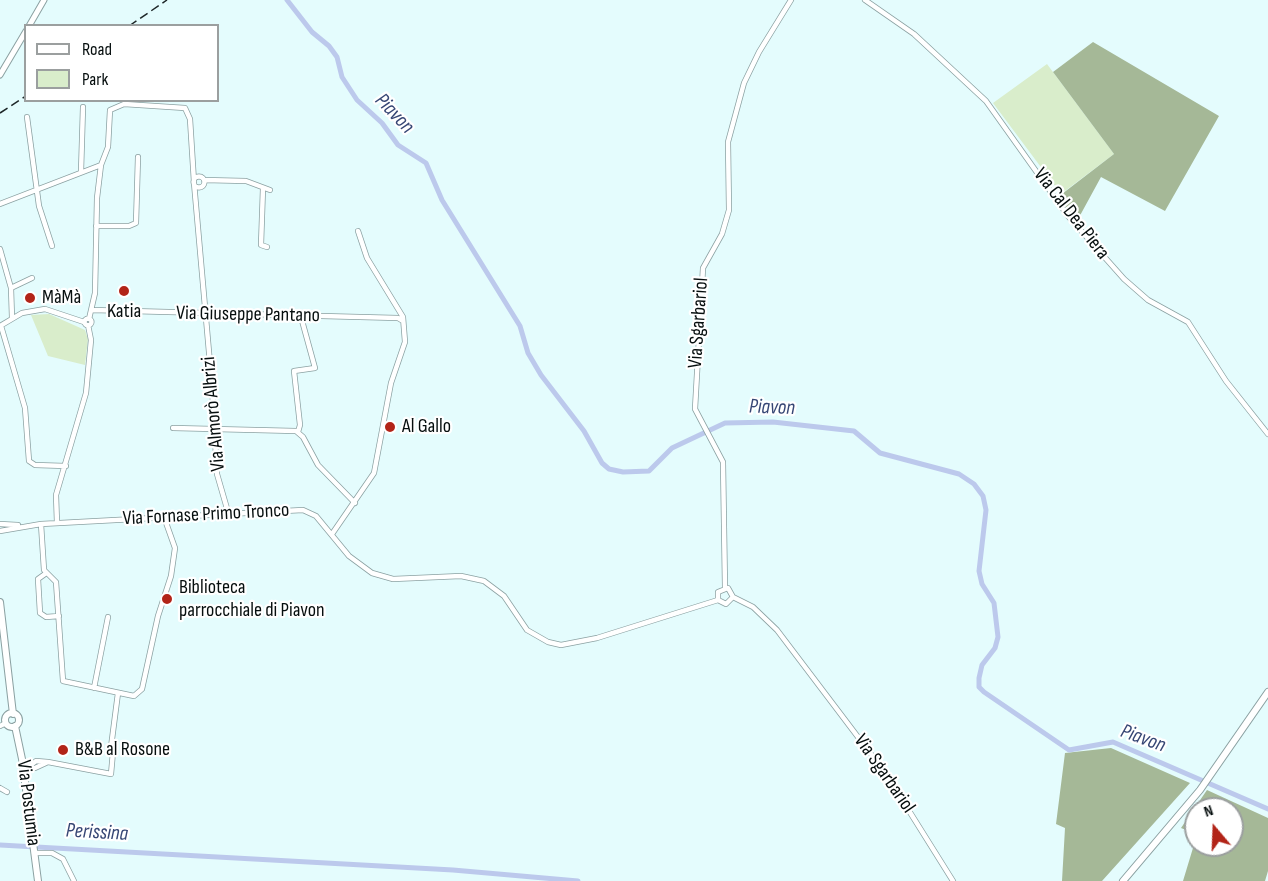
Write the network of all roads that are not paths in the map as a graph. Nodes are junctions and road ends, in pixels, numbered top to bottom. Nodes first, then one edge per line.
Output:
1 (44, 0) edge
2 (791, 0) edge
3 (865, 0) edge
4 (30, 24) edge
5 (24, 34) edge
6 (0, 75) edge
7 (83, 107) dead end
8 (27, 117) dead end
9 (138, 157) dead end
10 (101, 165) junction
11 (193, 169) junction
12 (81, 172) junction
13 (198, 177) junction
14 (194, 183) junction
15 (203, 184) junction
16 (263, 189) junction
17 (270, 190) dead end
18 (37, 191) junction
19 (196, 198) junction
20 (0, 204) edge
21 (96, 226) junction
22 (358, 231) dead end
23 (52, 246) dead end
24 (267, 247) dead end
25 (0, 249) edge
26 (32, 278) dead end
27 (11, 288) junction
28 (92, 310) junction
29 (205, 314) junction
30 (300, 317) junction
31 (12, 318) junction
32 (403, 321) junction
33 (87, 322) junction
34 (0, 326) edge
35 (214, 427) junction
36 (173, 428) dead end
37 (298, 432) junction
38 (1268, 434) edge
39 (66, 466) junction
40 (355, 503) junction
41 (228, 512) junction
42 (164, 517) junction
43 (0, 524) edge
44 (41, 524) junction
45 (57, 524) junction
46 (29, 525) junction
47 (0, 531) edge
48 (333, 534) junction
49 (45, 574) junction
50 (725, 588) junction
51 (733, 597) junction
52 (718, 600) junction
53 (0, 602) edge
54 (59, 616) junction
55 (108, 617) dead end
56 (94, 688) junction
57 (1268, 692) edge
58 (118, 693) junction
59 (13, 714) junction
60 (3, 725) edge
61 (15, 726) junction
62 (111, 747) dead end
63 (113, 752) dead end
64 (26, 769) junction
65 (0, 788) edge
66 (8, 792) dead end
67 (34, 853) junction
68 (38, 881) edge
69 (74, 881) edge
70 (953, 881) edge
71 (1123, 881) edge

1 - 4 street
2 - 50 street, Via Sgarbariol
3 - 38 street, Via Cal Dea Piera
5 - 6 street
7 - 12 street
8 - 18 street
9 - 21 street
10 - 11 street, Via Almorò Albrizi
10 - 12 street
10 - 21 street
11 - 13 street
11 - 14 street, Via Almorò Albrizi
12 - 18 street
13 - 14 street
13 - 15 street
14 - 15 street
14 - 19 street, Via Almorò Albrizi
15 - 16 street
15 - 19 street
16 - 17 street
16 - 24 street
18 - 20 street
18 - 23 street
19 - 29 street, Via Almorò Albrizi
21 - 28 street
22 - 32 street
25 - 27 street
26 - 27 street
27 - 31 street
28 - 29 street, Via Giuseppe Pantano
28 - 33 street
29 - 30 street, Via Giuseppe Pantano
29 - 35 street, Via Almorò Albrizi
30 - 32 street, Via Giuseppe Pantano
30 - 37 street
31 - 33 street
31 - 34 street
32 - 40 street
33 - 39 street
34 - 39 street
35 - 36 street
35 - 37 street
35 - 41 street, Via Almorò Albrizi
37 - 40 street
39 - 45 street
40 - 48 street
41 - 42 street, Via Fornase Primo Tronco
41 - 48 street, Via Fornase Primo Tronco
42 - 45 street, Via Fornase Primo Tronco
42 - 58 street
43 - 46 street, Via Fornase Primo Tronco
44 - 45 street, Via Fornase Primo Tronco
44 - 46 street, Via Fornase Primo Tronco
44 - 49 street
46 - 47 street, Via Fornase Primo Tronco
48 - 52 street, Via Fornase Primo Tronco
49 - 54 street
49 - 54 street
50 - 51 street, Via Sgarbariol
50 - 52 street
51 - 52 street
51 - 70 street, Via Sgarbariol
53 - 59 main road
54 - 56 street
55 - 56 street
56 - 58 street
57 - 71 main road
58 - 62 street
59 - 60 main road
59 - 61 main road, Via Postumia
60 - 61 main road
61 - 64 main road, Via Postumia
63 - 64 street
64 - 67 main road, Via Postumia
65 - 66 street
67 - 68 main road, Via Postumia
67 - 69 street

